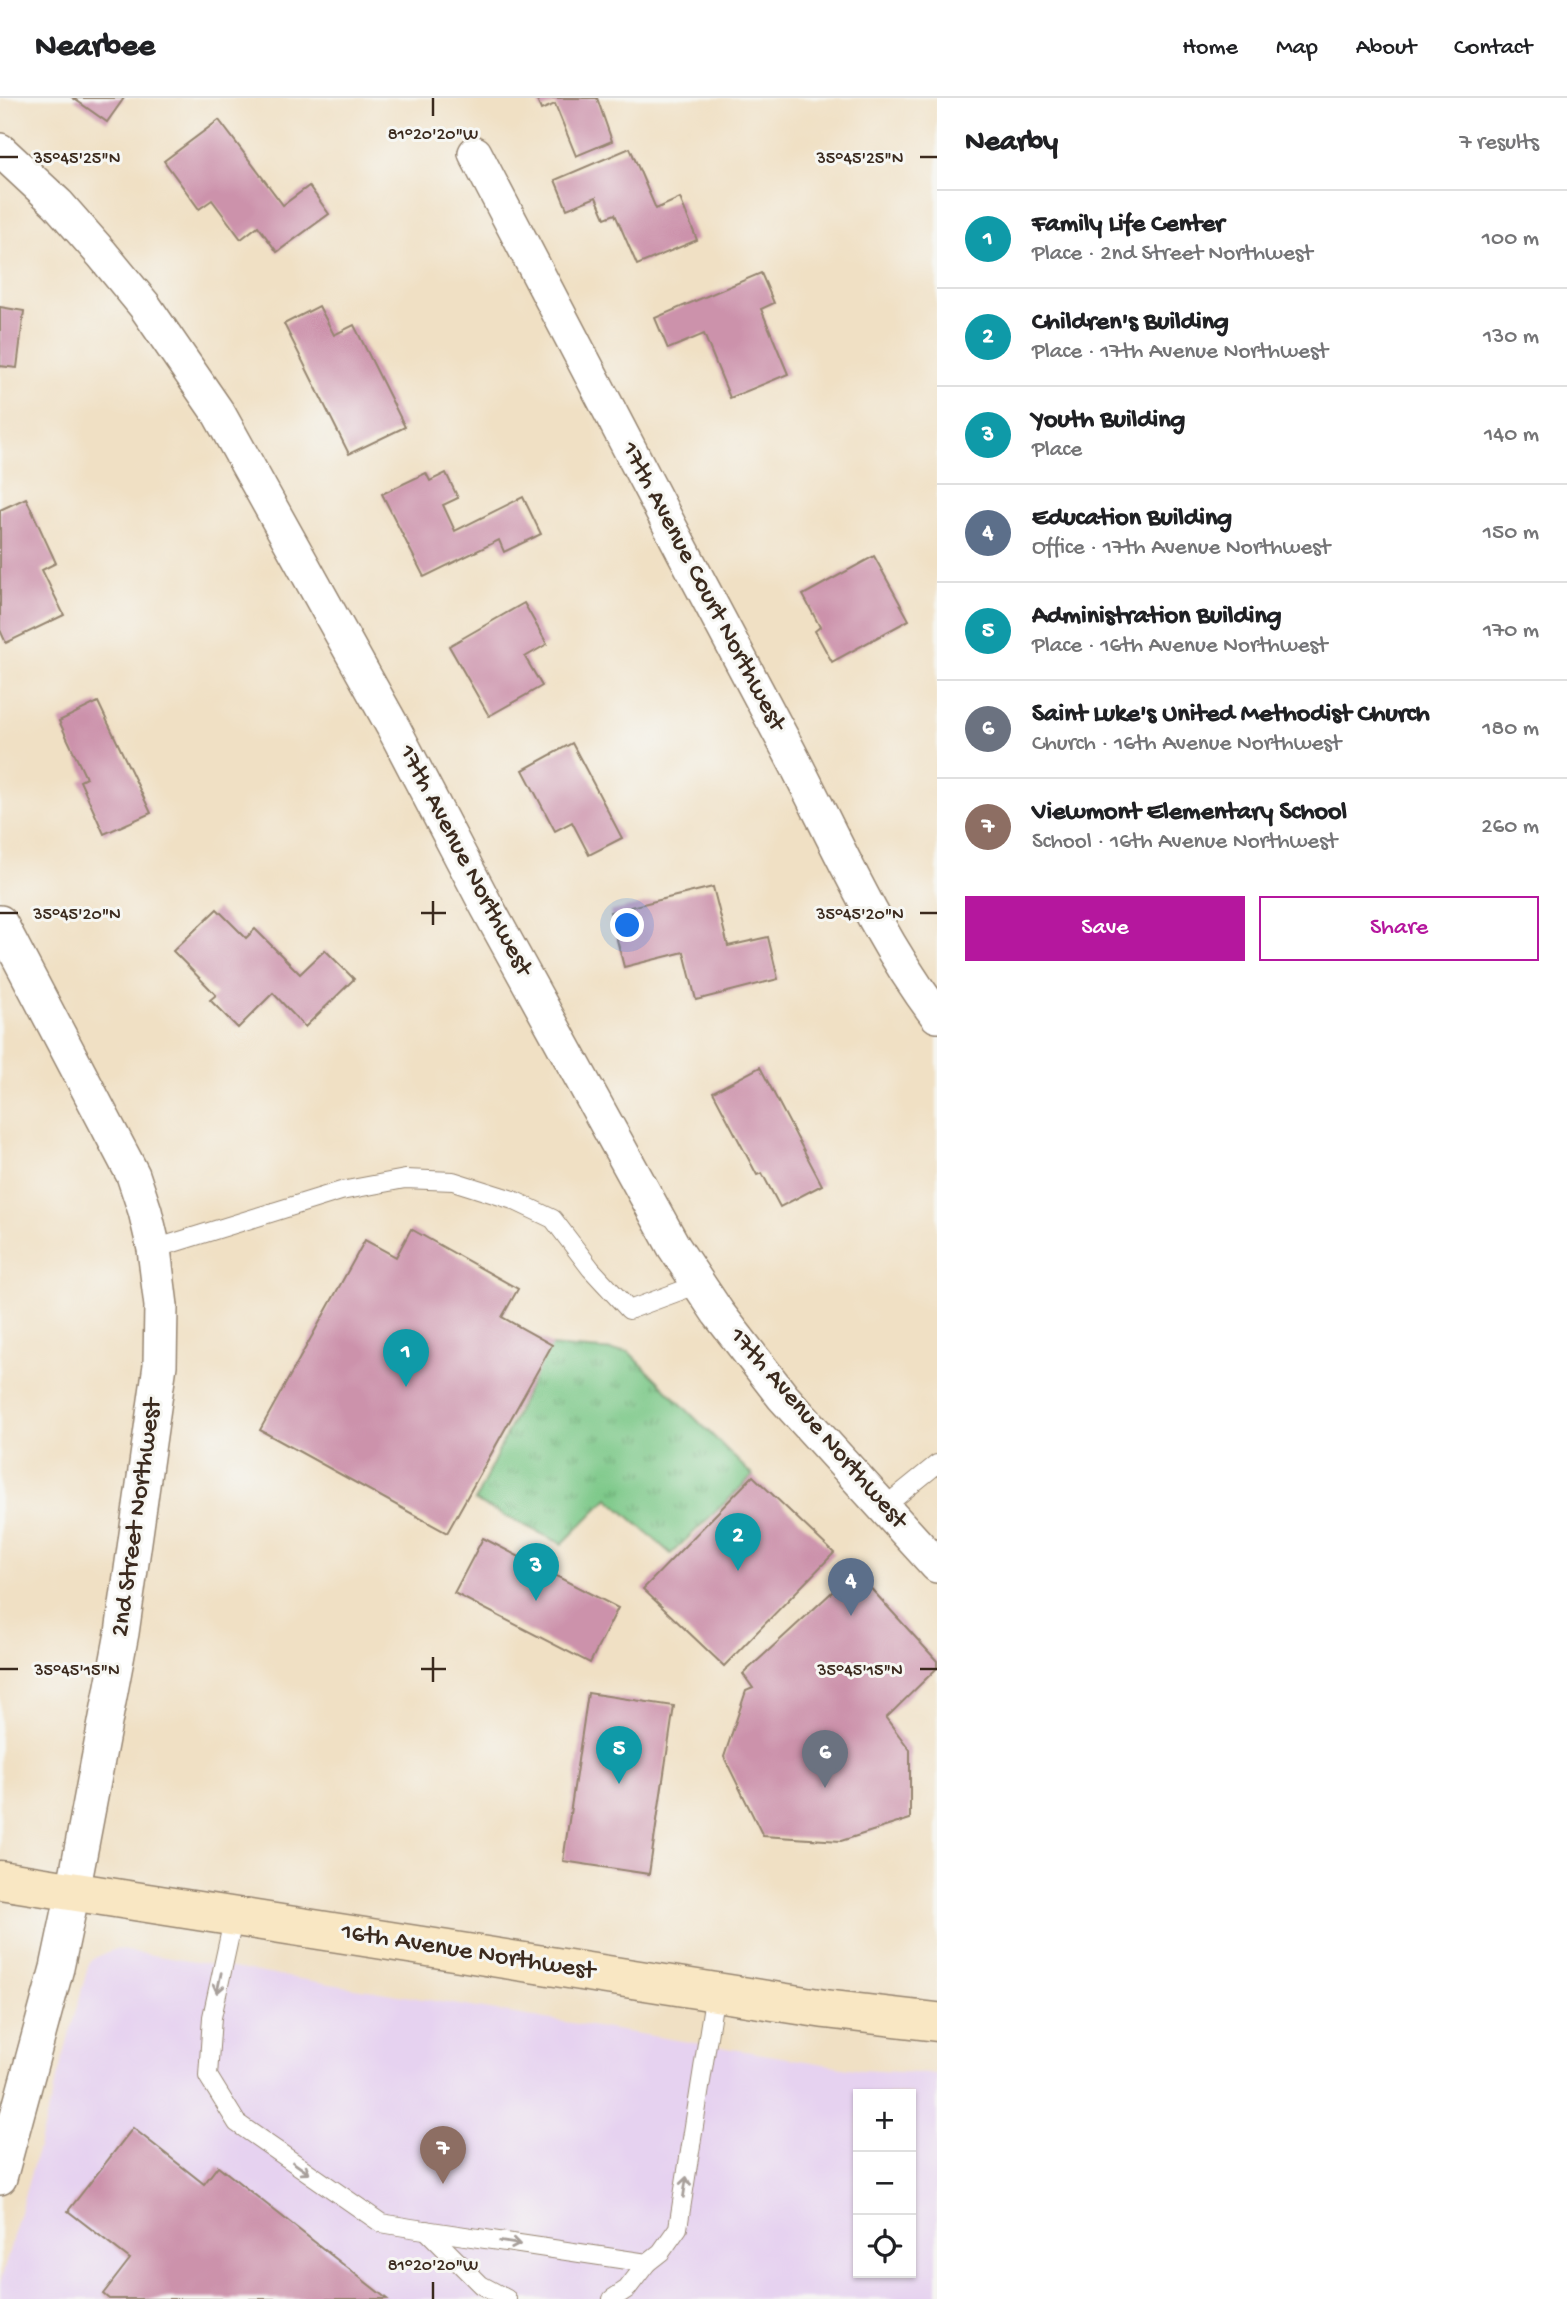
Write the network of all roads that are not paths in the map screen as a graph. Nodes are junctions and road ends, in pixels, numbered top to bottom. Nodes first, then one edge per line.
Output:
1 (0, 150) edge
2 (475, 153) dead end
3 (0, 922) edge
4 (937, 1016) edge
5 (154, 1249) junction
6 (699, 1284) junction
7 (937, 1464) edge
8 (884, 1507) junction
9 (937, 1566) edge
10 (0, 1881) edge
11 (73, 1892) junction
12 (234, 1916) junction
13 (715, 1992) junction
14 (937, 2021) edge
15 (0, 2178) edge
16 (426, 2230) junction
17 (647, 2263) junction
18 (507, 2299) edge
19 (612, 2299) edge

1 - 6 street, 17th Avenue Northwest
2 - 4 street, 17th Avenue Court Northwest
3 - 5 street, 2nd Street Northwest
5 - 6 lane
5 - 11 street, 2nd Street Northwest
6 - 8 street, 17th Avenue Northwest
7 - 8 lane
8 - 9 street, 17th Avenue Northwest
10 - 11 main road, 16th Avenue Northwest
11 - 12 main road, 16th Avenue Northwest
11 - 15 street, 2nd Street Northwest
12 - 13 main road, 16th Avenue Northwest
12 -> 16 lane
13 - 14 main road, 16th Avenue Northwest
17 -> 13 lane
16 -> 17 lane
16 - 18 lane
17 - 19 lane

